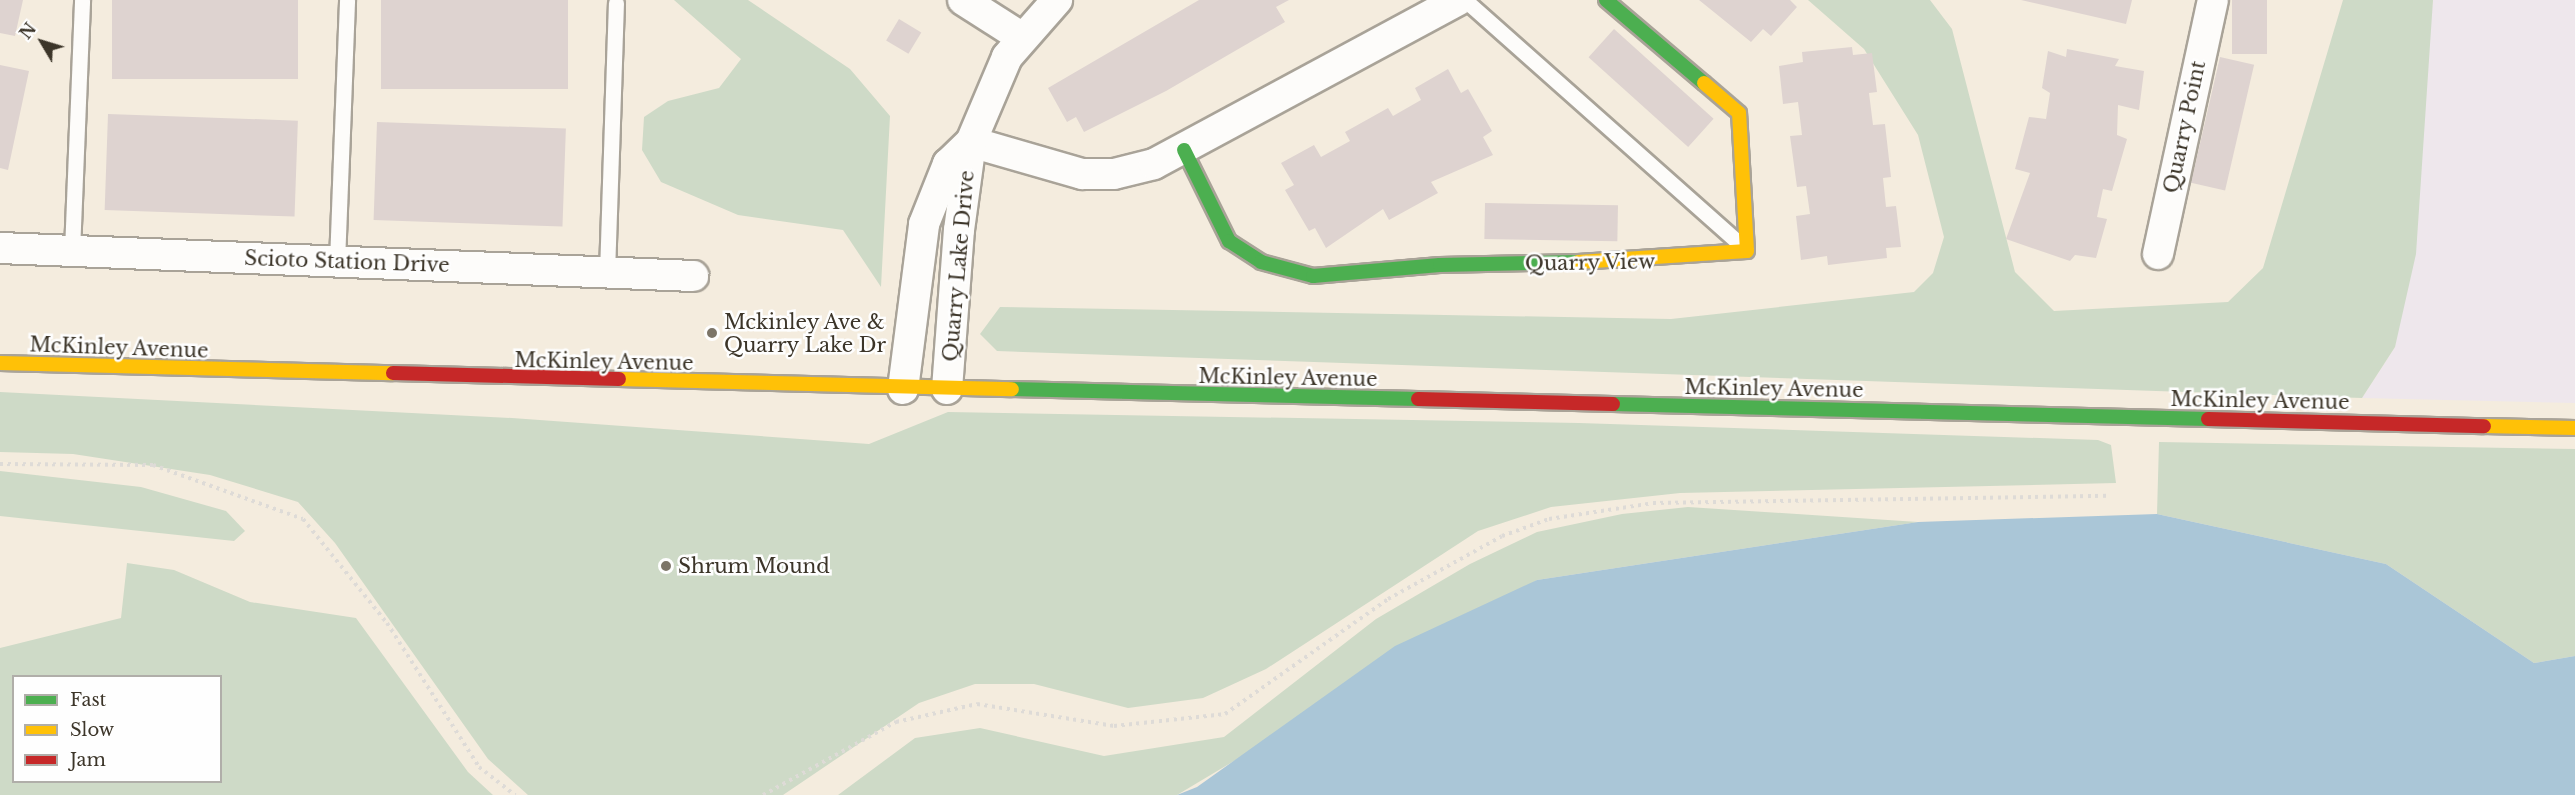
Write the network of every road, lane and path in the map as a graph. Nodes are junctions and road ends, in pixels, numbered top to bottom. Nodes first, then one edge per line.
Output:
1 (82, 0) edge
2 (347, 0) edge
3 (963, 0) edge
4 (1057, 0) edge
5 (1459, 0) edge
6 (1465, 0) edge
7 (1606, 0) edge
8 (2213, 0) edge
9 (616, 3) dead end
10 (1021, 37) junction
11 (972, 142) junction
12 (1184, 150) junction
13 (924, 224) junction
14 (958, 230) junction
15 (0, 248) edge
16 (72, 251) junction
17 (1747, 251) junction
18 (2158, 254) dead end
19 (337, 262) junction
20 (607, 273) junction
21 (693, 276) dead end
22 (0, 363) edge
23 (903, 388) junction
24 (947, 389) junction
25 (2575, 428) edge
26 (0, 464) edge
27 (2108, 496) dead end
28 (515, 795) edge
29 (763, 795) edge

1 - 16 lane
2 - 19 lane
3 - 10 street
4 - 10 street, Quarry Lake Drive
5 - 12 street
6 - 17 lane
7 - 17 main road
8 - 18 street, Quarry Point
9 - 20 lane
10 - 11 street, Quarry Lake Drive
11 - 12 street
11 - 13 street, Quarry Lake Drive
11 - 14 street, Quarry Lake Drive
12 - 17 main road, Quarry View
13 - 14 lane
13 - 23 street, Quarry Lake Drive
14 - 24 street, Quarry Lake Drive
15 - 16 street, Scioto Station Drive
16 - 19 street, Scioto Station Drive
19 - 20 street, Scioto Station Drive
20 - 21 street, Scioto Station Drive
22 - 23 main road, McKinley Avenue
23 - 24 main road, McKinley Avenue
24 - 25 main road, McKinley Avenue
26 - 28 path
27 - 29 path

